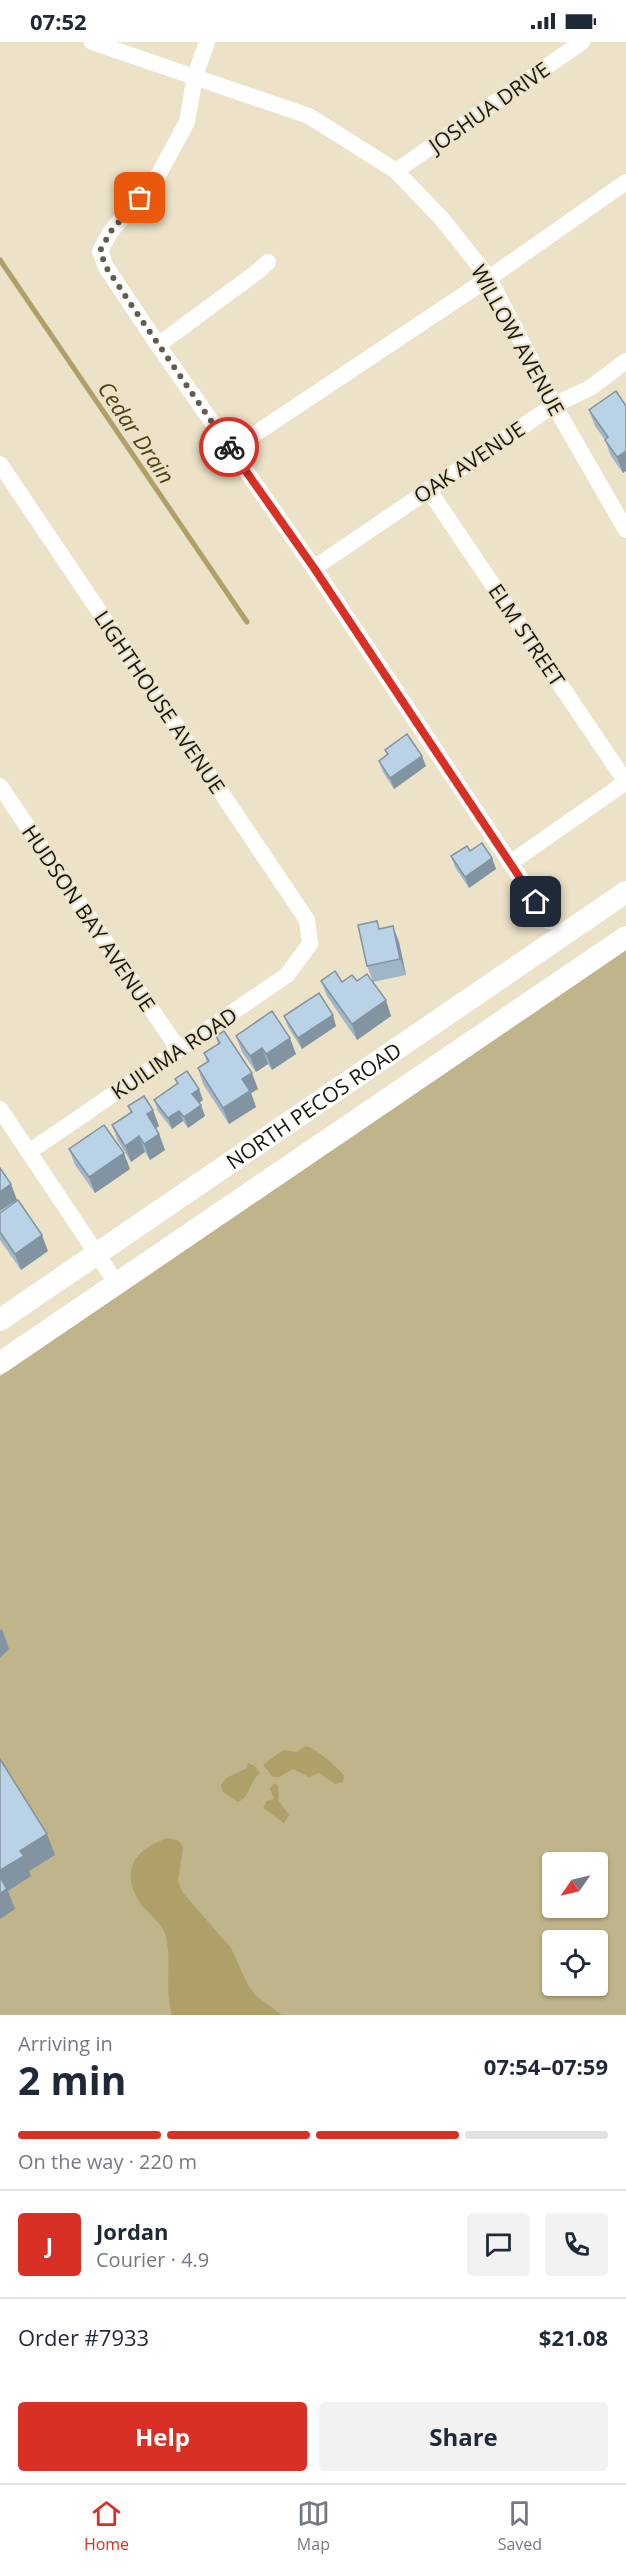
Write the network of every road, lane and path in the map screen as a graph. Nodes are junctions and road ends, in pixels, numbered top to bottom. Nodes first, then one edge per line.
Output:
1 (92, 42) edge
2 (207, 42) edge
3 (582, 42) edge
4 (195, 76) junction
5 (396, 171) junction
6 (626, 182) edge
7 (268, 262) dead end
8 (489, 278) junction
9 (158, 345) junction
10 (626, 361) edge
11 (554, 405) junction
12 (231, 450) junction
13 (0, 464) edge
14 (428, 489) junction
15 (626, 530) edge
16 (314, 568) junction
17 (626, 782) edge
18 (0, 786) edge
19 (510, 863) junction
20 (626, 892) edge
21 (549, 921) dead end
22 (626, 937) edge
23 (310, 944) joint
24 (179, 1050) junction
25 (0, 1109) edge
26 (29, 1152) junction
27 (98, 1255) junction
28 (117, 1284) junction
29 (0, 1320) edge
30 (0, 1362) edge

1 - 4 street, WILLOW AVENUE
2 - 4 street
3 - 5 street, JOSHUA DRIVE
4 - 5 street, WILLOW AVENUE
4 - 9 street
5 - 8 street, WILLOW AVENUE
6 - 8 street
7 - 9 street
8 - 11 street, WILLOW AVENUE
8 - 12 street
9 - 12 street
10 - 11 street, OAK AVENUE
11 - 14 street, OAK AVENUE
11 - 15 street, WILLOW AVENUE
12 - 16 street
13 - 23 street, LIGHTHOUSE AVENUE
14 - 16 street, OAK AVENUE
14 - 17 street, ELM STREET
16 - 19 street
17 - 19 street
18 - 24 street, HUDSON BAY AVENUE
19 - 21 street
20 - 27 main road, NORTH PECOS ROAD
22 - 28 main road, NORTH PECOS ROAD
23 - 24 street, KUILIMA ROAD
24 - 26 street, KUILIMA ROAD
25 - 26 street
26 - 27 street
27 - 28 street
27 - 29 main road, NORTH PECOS ROAD
28 - 30 main road, NORTH PECOS ROAD

